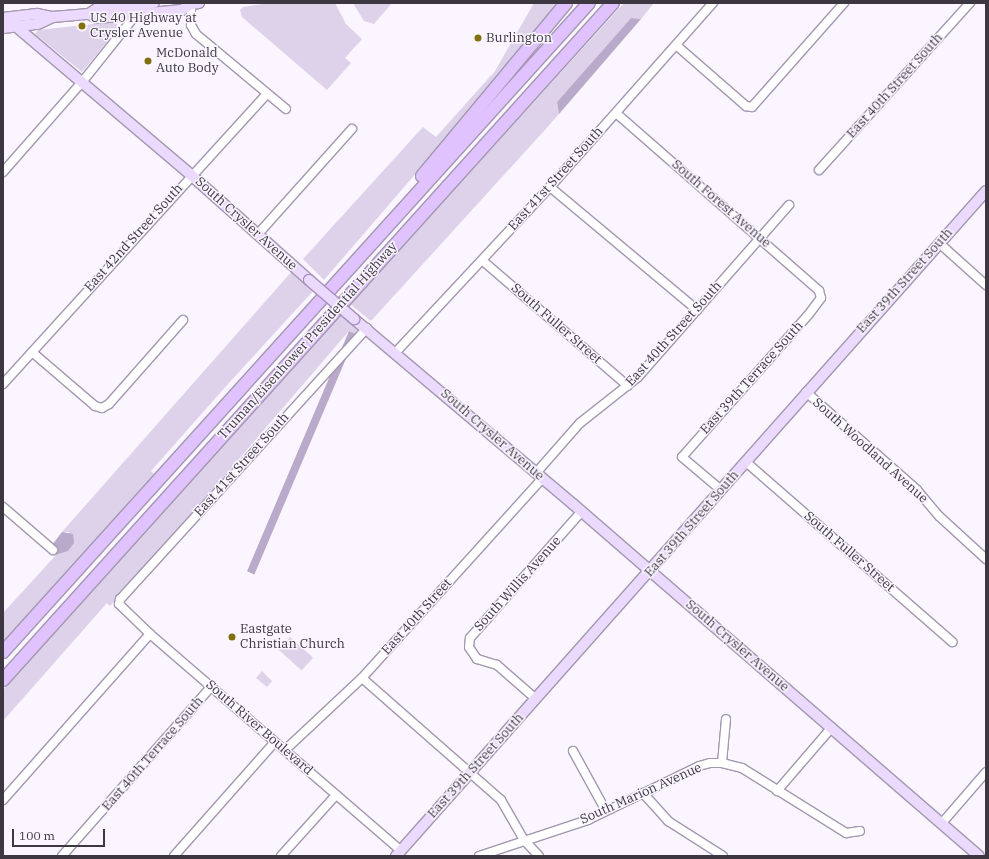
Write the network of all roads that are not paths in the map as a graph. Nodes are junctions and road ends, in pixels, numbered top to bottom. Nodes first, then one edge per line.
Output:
1 (148, 3) edge
2 (193, 3) edge
3 (566, 3) edge
4 (589, 3) edge
5 (613, 3) edge
6 (713, 3) edge
7 (844, 3) edge
8 (970, 3) edge
9 (89, 14) junction
10 (136, 14) junction
11 (4, 17) edge
12 (53, 17) junction
13 (18, 27) junction
14 (3, 28) edge
15 (676, 45) junction
16 (82, 81) junction
17 (267, 94) junction
18 (286, 110) dead end
19 (616, 113) junction
20 (352, 129) dead end
21 (819, 170) dead end
22 (3, 172) edge
23 (191, 175) junction
24 (550, 187) junction
25 (986, 191) edge
26 (789, 205) dead end
27 (258, 234) junction
28 (760, 238) junction
29 (939, 243) junction
30 (483, 261) junction
31 (346, 271) junction
32 (986, 285) edge
33 (821, 298) joint
34 (697, 310) junction
35 (183, 320) dead end
36 (367, 328) junction
37 (32, 352) junction
38 (396, 352) junction
39 (3, 384) edge
40 (628, 386) junction
41 (806, 392) junction
42 (746, 462) junction
43 (539, 476) junction
44 (721, 490) junction
45 (3, 507) edge
46 (582, 512) junction
47 (53, 550) dead end
48 (986, 559) edge
49 (650, 571) junction
50 (119, 604) joint
51 (150, 634) junction
52 (952, 642) dead end
53 (3, 652) edge
54 (362, 678) junction
55 (3, 680) edge
56 (211, 687) junction
57 (536, 699) junction
58 (726, 719) dead end
59 (832, 727) junction
60 (275, 742) junction
61 (285, 750) junction
62 (573, 751) dead end
63 (722, 763) junction
64 (471, 772) junction
65 (986, 772) edge
66 (776, 791) junction
67 (643, 793) junction
68 (336, 795) junction
69 (3, 800) edge
70 (606, 811) junction
71 (942, 823) junction
72 (860, 832) dead end
73 (524, 840) junction
74 (398, 853) edge
75 (62, 856) edge
76 (174, 856) edge
77 (281, 856) edge
78 (479, 856) edge
79 (539, 856) edge
80 (723, 856) edge
81 (978, 856) edge

1 - 9 main road
1 - 10 street
2 - 10 main road
2 - 17 street
3 - 31 highway
4 - 31 highway, Truman/Eisenhower Presidential Highway
5 - 55 highway, Truman/Eisenhower Presidential Highway
6 - 15 street, East 41st Street South
7 - 15 street
8 - 21 street, East 40th Street South
9 - 10 main road
9 - 12 main road
10 - 16 street
11 - 12 main road
11 - 13 main road, South Crysler Avenue
12 - 13 main road
13 - 14 main road
13 - 16 main road, South Crysler Avenue
15 - 19 street, East 41st Street South
16 - 22 street
16 - 23 main road, South Crysler Avenue
17 - 18 street
17 - 23 street, East 42nd Street South
19 - 24 street, East 41st Street South
19 - 28 street, South Forest Avenue
20 - 27 street
23 - 27 main road, South Crysler Avenue
23 - 37 street, East 42nd Street South
24 - 30 street, East 41st Street South
24 - 34 street
25 - 29 main road, East 39th Street South
26 - 28 street, East 40th Street South
27 - 36 main road, South Crysler Avenue, bridge
28 - 33 street, South Forest Avenue
28 - 34 street, East 40th Street South
29 - 32 street
29 - 41 main road, East 39th Street South
30 - 38 street, East 41st Street South
30 - 40 street, South Fuller Street
31 - 53 highway, Truman/Eisenhower Presidential Highway
33 - 44 street, East 39th Terrace South
34 - 40 street, East 40th Street South
35 - 37 street
36 - 38 main road, South Crysler Avenue
36 - 50 street, East 41st Street South
37 - 39 street, East 42nd Street South
38 - 43 main road, South Crysler Avenue
40 - 43 street, East 40th Street South
41 - 42 main road, East 39th Street South
41 - 48 street, South Woodland Avenue
42 - 44 main road, East 39th Street South
42 - 52 street, South Fuller Street
43 - 46 main road, South Crysler Avenue
43 - 54 street, East 40th Street
44 - 49 main road, East 39th Street South
45 - 47 street
46 - 49 main road, South Crysler Avenue
46 - 57 street, South Willis Avenue
49 - 57 main road, East 39th Street South
49 - 59 main road, South Crysler Avenue
50 - 51 street, South River Boulevard
51 - 56 street, South River Boulevard
51 - 69 street
54 - 61 street, East 40th Street
54 - 64 street
56 - 60 street, South River Boulevard
56 - 75 street, East 40th Terrace South
57 - 64 main road, East 39th Street South
58 - 63 street
59 - 66 street
59 - 71 main road, South Crysler Avenue
60 - 61 street, South River Boulevard
60 - 76 street
61 - 68 street, South River Boulevard
62 - 70 street
63 - 66 street, South Marion Avenue
63 - 67 street, South Marion Avenue
64 - 73 street
64 - 74 main road, East 39th Street South
65 - 71 street
66 - 72 street, South Marion Avenue
67 - 70 street, South Marion Avenue
67 - 80 street
68 - 74 street, South River Boulevard
68 - 77 street
70 - 73 street, South Marion Avenue
71 - 81 main road, South Crysler Avenue
73 - 78 street, South Marion Avenue
73 - 79 street

